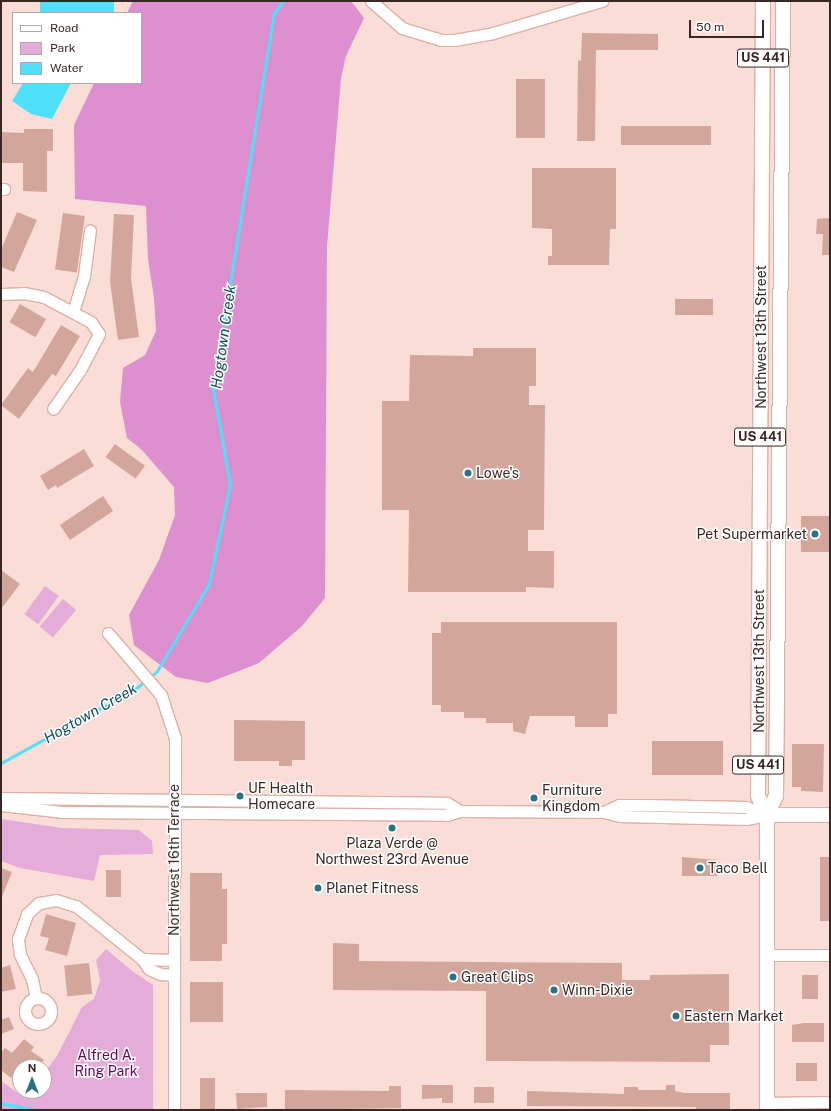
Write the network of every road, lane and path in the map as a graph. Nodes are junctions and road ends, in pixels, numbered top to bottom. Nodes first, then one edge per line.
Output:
1 (371, 1) edge
2 (602, 1) edge
3 (763, 1) edge
4 (783, 1) edge
5 (90, 230) dead end
6 (1, 294) edge
7 (73, 312) junction
8 (760, 346) junction
9 (781, 346) junction
10 (53, 409) dead end
11 (760, 528) junction
12 (779, 571) junction
13 (759, 573) junction
14 (778, 609) junction
15 (108, 633) dead end
16 (1, 798) edge
17 (174, 800) junction
18 (1, 805) edge
19 (460, 811) junction
20 (604, 812) junction
21 (174, 813) junction
22 (767, 815) junction
23 (830, 815) edge
24 (830, 955) edge
25 (767, 956) junction
26 (142, 960) junction
27 (174, 960) junction
28 (174, 975) junction
29 (36, 998) dead end
30 (830, 1102) edge
31 (767, 1106) edge
32 (174, 1110) edge

1 - 2 street
3 - 8 main road, Northwest 13th Street / US 441
4 - 9 main road, Northwest 13th Street / US 441
5 - 7 street
6 - 7 street
7 - 10 street
8 - 9 main road
8 - 11 main road, Northwest 13th Street / US 441
9 - 12 main road, Northwest 13th Street / US 441
11 - 12 main road
11 - 13 main road, Northwest 13th Street / US 441
12 - 14 main road, Northwest 13th Street / US 441
13 - 14 main road
13 - 22 main road, Northwest 13th Street / US 441
14 - 22 main road, Northwest 13th Street / US 441
15 - 17 street, Northwest 16th Terrace
16 - 17 street
17 - 19 street
17 - 21 street, Northwest 16th Terrace
18 - 21 street
19 - 20 street
19 - 21 street
20 - 22 street
20 - 22 street
21 - 27 street, Northwest 16th Terrace
22 - 23 main road
22 - 25 main road, Northwest 13th Street / US 441
24 - 25 street
25 - 31 main road, Northwest 13th Street / US 441
26 - 27 street
26 - 28 street
26 - 29 street
27 - 28 street, Northwest 16th Terrace
28 - 32 street, Northwest 16th Terrace
30 - 31 street

